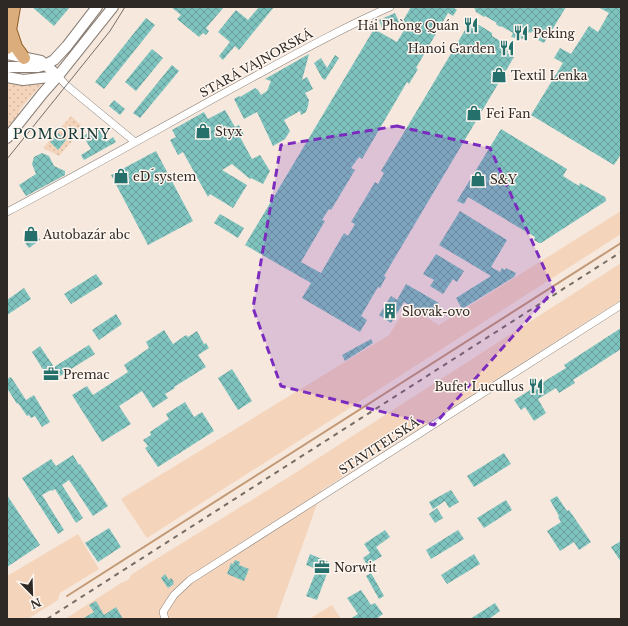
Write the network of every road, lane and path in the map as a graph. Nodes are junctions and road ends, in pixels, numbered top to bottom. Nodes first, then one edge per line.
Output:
1 (14, 7) edge
2 (97, 7) edge
3 (113, 7) edge
4 (390, 7) edge
5 (10, 30) junction
6 (7, 48) edge
7 (7, 54) edge
8 (24, 58) junction
9 (45, 65) junction
10 (7, 67) edge
11 (58, 76) junction
12 (7, 77) edge
13 (46, 77) junction
14 (44, 91) junction
15 (7, 138) edge
16 (135, 142) junction
17 (7, 212) edge
18 (621, 304) edge
19 (165, 619) edge

1 - 5 main road
2 - 9 main road
3 - 11 main road
4 - 16 street, STARÁ VAJNORSKÁ
5 - 6 main road
5 - 8 main road
7 - 8 main road
8 - 9 main road
9 - 10 main road
9 - 11 main road
9 - 13 main road
11 - 13 main road
11 - 14 main road
11 - 16 street
12 - 13 main road
13 - 14 main road
14 - 15 main road
16 - 17 street, STARÁ VAJNORSKÁ
18 - 19 street, STAVITEĽSKÁ

